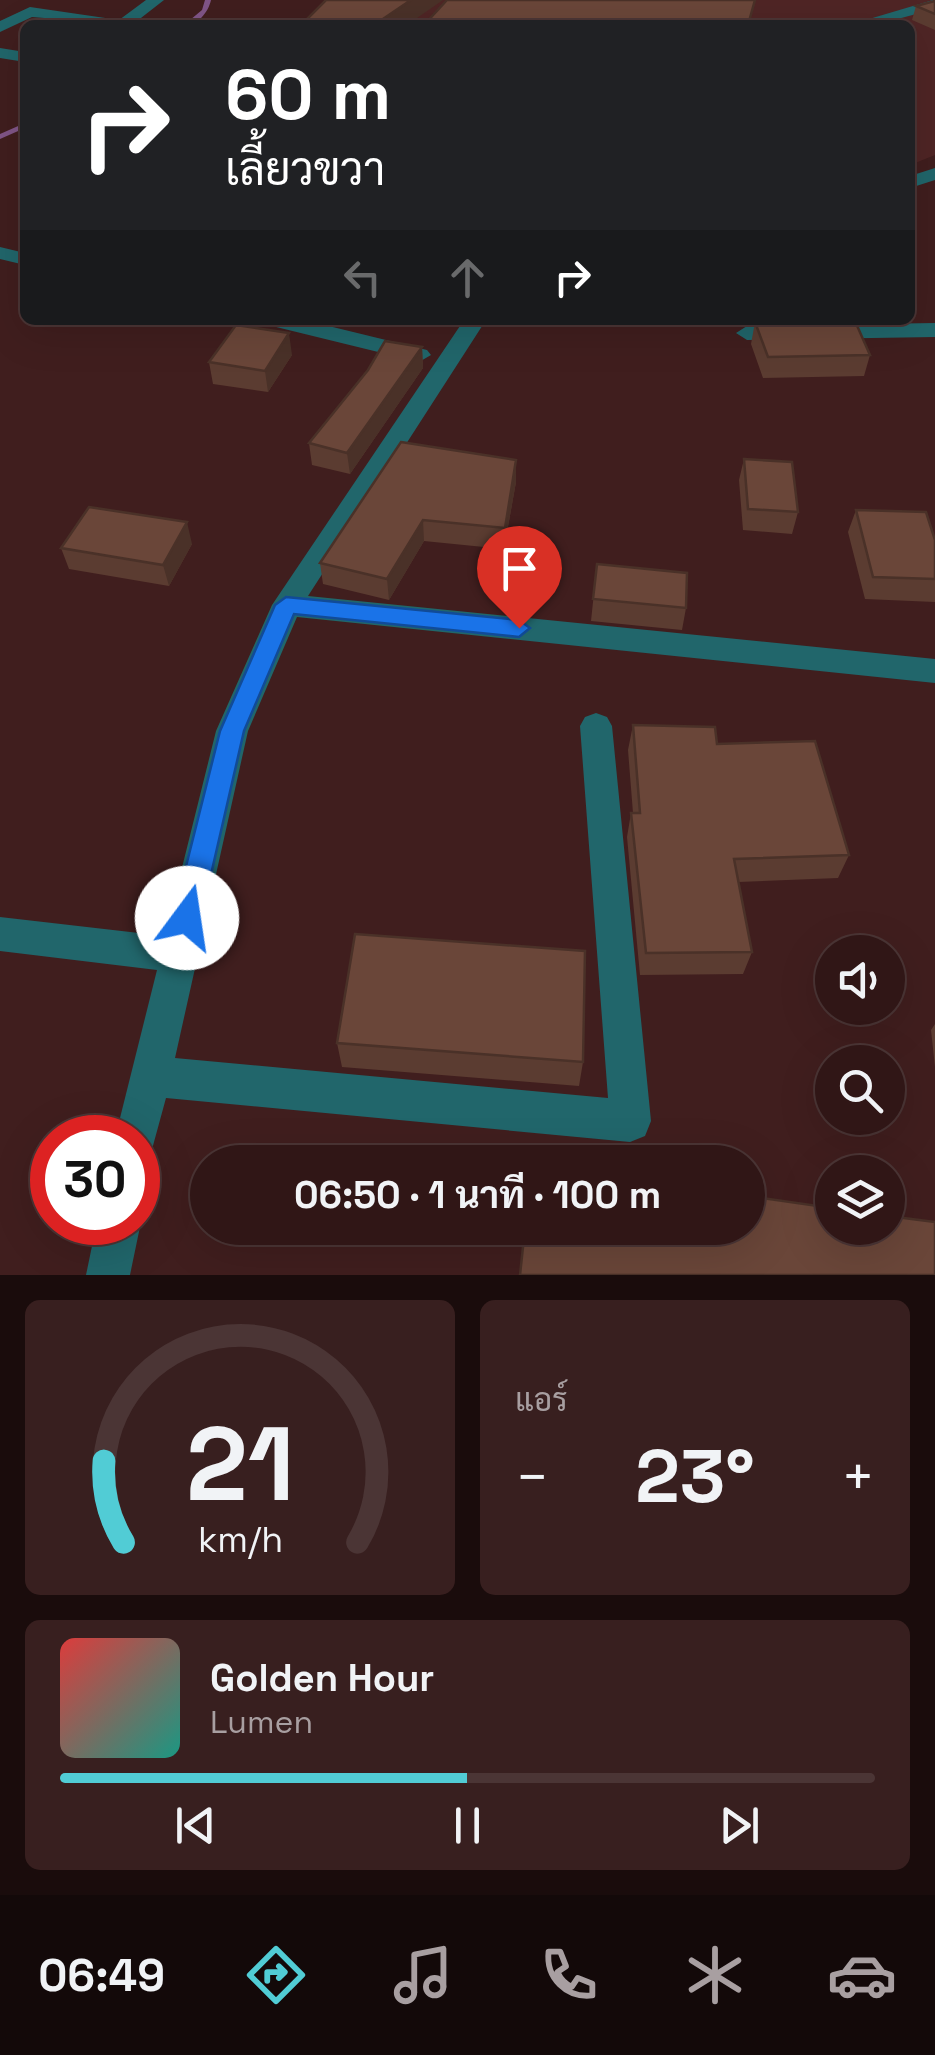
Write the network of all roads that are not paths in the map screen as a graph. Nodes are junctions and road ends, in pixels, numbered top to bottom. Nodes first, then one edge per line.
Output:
1 (156, 0) edge
2 (935, 4) edge
3 (91, 20) edge
4 (128, 20) edge
5 (876, 20) edge
6 (0, 27) edge
7 (297, 325) edge
8 (471, 325) edge
9 (935, 330) edge
10 (746, 333) dead end
11 (446, 361) junction
12 (286, 605) junction
13 (935, 671) edge
14 (596, 726) dead end
15 (0, 934) edge
16 (178, 955) junction
17 (150, 1076) junction
18 (141, 1115) edge
19 (114, 1245) edge
20 (108, 1275) edge

1 - 4 street
2 - 5 street
3 - 6 street
7 - 11 street
8 - 11 street
9 - 10 street
11 - 12 street
12 - 13 street
12 - 16 street
14 - 17 street
15 - 16 street
16 - 17 street
17 - 18 street
19 - 20 street

